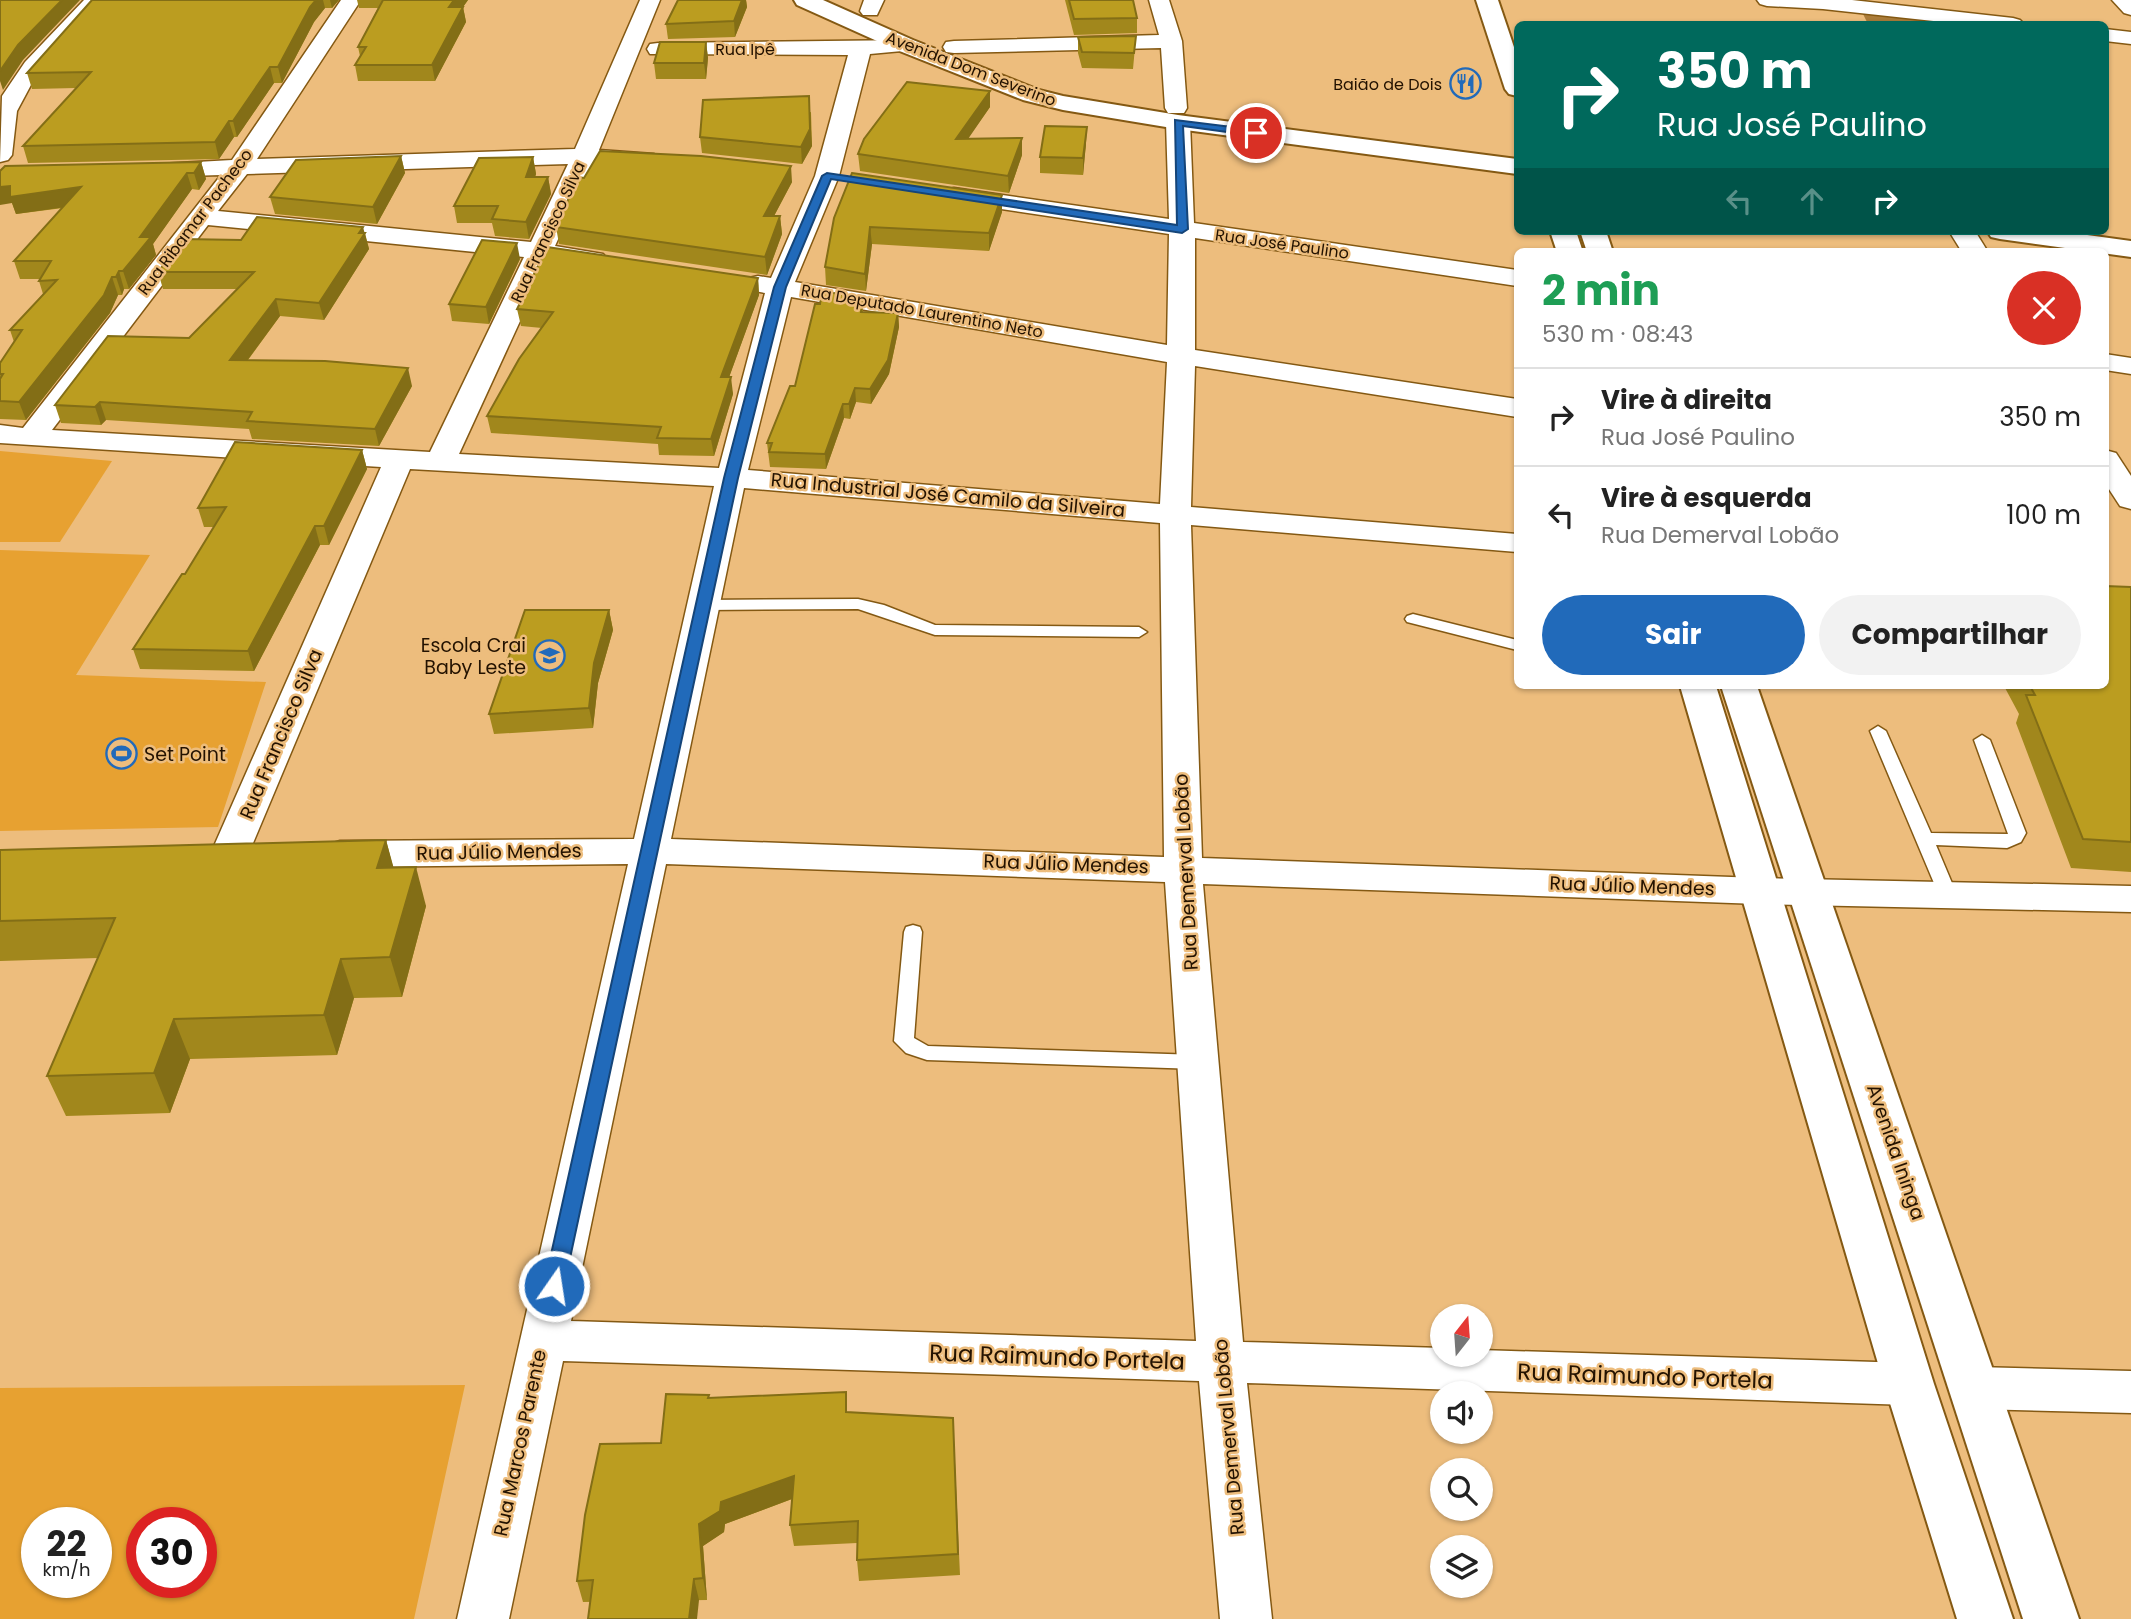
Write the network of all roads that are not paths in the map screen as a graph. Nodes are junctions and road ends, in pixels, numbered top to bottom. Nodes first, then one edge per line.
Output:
1 (96, 0) edge
2 (351, 0) edge
3 (650, 0) edge
4 (805, 0) edge
5 (849, 0) edge
6 (1159, 0) edge
7 (1487, 0) edge
8 (1767, 0) edge
9 (2122, 0) edge
10 (1822, 2) edge
11 (872, 6) edge
12 (2131, 9) edge
13 (1834, 21) edge
14 (1988, 21) edge
15 (2109, 35) edge
16 (2131, 38) edge
17 (1171, 41) junction
18 (905, 45) junction
19 (954, 47) junction
20 (861, 48) junction
21 (629, 49) junction
22 (1514, 80) edge
23 (1177, 115) junction
24 (1514, 155) edge
25 (584, 156) junction
26 (663, 160) edge
27 (4, 167) edge
28 (1514, 167) edge
29 (239, 168) junction
30 (133, 170) edge
31 (936, 192) edge
32 (199, 217) junction
33 (1182, 229) junction
34 (2109, 232) edge
35 (2029, 235) edge
36 (2131, 235) edge
37 (2131, 249) edge
38 (539, 251) junction
39 (620, 263) edge
40 (1514, 278) edge
41 (727, 279) edge
42 (780, 287) junction
43 (1181, 356) junction
44 (2109, 363) edge
45 (2131, 366) edge
46 (1514, 408) edge
47 (0, 434) edge
48 (31, 438) junction
49 (399, 459) junction
50 (441, 461) junction
51 (2109, 466) edge
52 (731, 478) junction
53 (2131, 500) edge
54 (1175, 513) junction
55 (1514, 543) edge
56 (704, 605) junction
57 (1413, 619) dead end
58 (1139, 632) dead end
59 (1514, 644) edge
60 (1699, 689) edge
61 (1740, 689) edge
62 (1878, 731) dead end
63 (1982, 740) dead end
64 (1924, 839) junction
65 (651, 851) junction
66 (270, 854) edge
67 (310, 854) edge
68 (229, 855) junction
69 (188, 856) edge
70 (1183, 868) junction
71 (1759, 891) junction
72 (1808, 892) junction
73 (1948, 895) junction
74 (2131, 899) edge
75 (913, 933) dead end
76 (1198, 1062) junction
77 (542, 1340) junction
78 (1221, 1362) junction
79 (1909, 1384) junction
80 (1976, 1388) junction
81 (2131, 1392) edge
82 (483, 1619) edge
83 (1246, 1619) edge
84 (1984, 1619) edge
85 (2051, 1619) edge

1 - 27 street
2 - 29 street, Rua Ribamar Pacheco
3 - 21 street, Rua Francisco Silva
4 - 18 main road, Avenida Dom Severino
5 - 11 main road, Avenida Dom Severino
6 - 17 street, Rua Demerval Lobão
7 - 22 main road
8 - 10 street
9 - 12 street
10 - 13 street
10 - 14 street
11 - 19 main road, Avenida Dom Severino
15 - 16 street
17 - 19 street
17 - 23 street, Rua Demerval Lobão
18 - 20 street
18 - 23 main road, Avenida Dom Severino
19 - 23 main road, Avenida Dom Severino
20 - 21 street, Rua Ipê
20 - 42 street, Rua Marcos Parente
21 - 25 street, Rua Francisco Silva
23 - 24 main road, Avenida Dom Severino
23 - 28 main road, Avenida Dom Severino
23 - 33 street, Rua Demerval Lobão
25 - 26 street
25 - 29 street
25 - 38 street, Rua Francisco Silva
29 - 30 street
29 - 32 street, Rua Ribamar Pacheco
31 - 33 street, Rua José Paulino
32 - 38 street
32 - 48 street, Rua Ribamar Pacheco
33 - 40 street, Rua José Paulino
33 - 43 street, Rua Demerval Lobão
34 - 36 main road
35 - 37 main road
38 - 39 street
38 - 50 street, Rua Francisco Silva
41 - 42 street, Rua Deputado Laurentino Neto
42 - 43 street, Rua Deputado Laurentino Neto
42 - 52 street, Rua Marcos Parente
43 - 46 street, Rua Deputado Laurentino Neto
43 - 54 street, Rua Demerval Lobão
44 - 45 street
47 - 48 street, Rua Industrial José Camilo da Silveira
48 - 49 street, Rua Industrial José Camilo da Silveira
49 - 50 street, Rua Industrial José Camilo da Silveira
49 - 68 street, Rua Francisco Silva
50 - 52 street, Rua Industrial José Camilo da Silveira
51 - 53 street
52 - 54 street, Rua Industrial José Camilo da Silveira
52 - 56 street, Rua Marcos Parente
54 - 55 street, Rua Industrial José Camilo da Silveira
54 - 70 street, Rua Demerval Lobão
56 - 58 lane
56 - 65 street, Rua Marcos Parente
57 - 59 lane
60 - 71 main road
61 - 72 main road, Avenida Ininga
62 - 64 lane
63 - 64 lane
64 - 73 lane
65 - 67 street, Rua Júlio Mendes
65 - 70 street, Rua Júlio Mendes
65 - 77 street, Rua Marcos Parente
66 - 68 street
68 - 69 street
70 - 71 street, Rua Júlio Mendes
70 - 76 street, Rua Demerval Lobão
71 - 72 street, Rua Júlio Mendes
71 - 79 main road
72 - 73 street, Rua Júlio Mendes
72 - 80 main road, Avenida Ininga
73 - 74 street, Rua Júlio Mendes
75 - 76 lane
76 - 78 street, Rua Demerval Lobão
77 - 78 street, Rua Raimundo Portela
77 - 82 street, Rua Marcos Parente
78 - 79 street, Rua Raimundo Portela
78 - 83 street, Rua Demerval Lobão
79 - 84 main road
80 - 81 street
80 - 85 main road, Avenida Ininga

